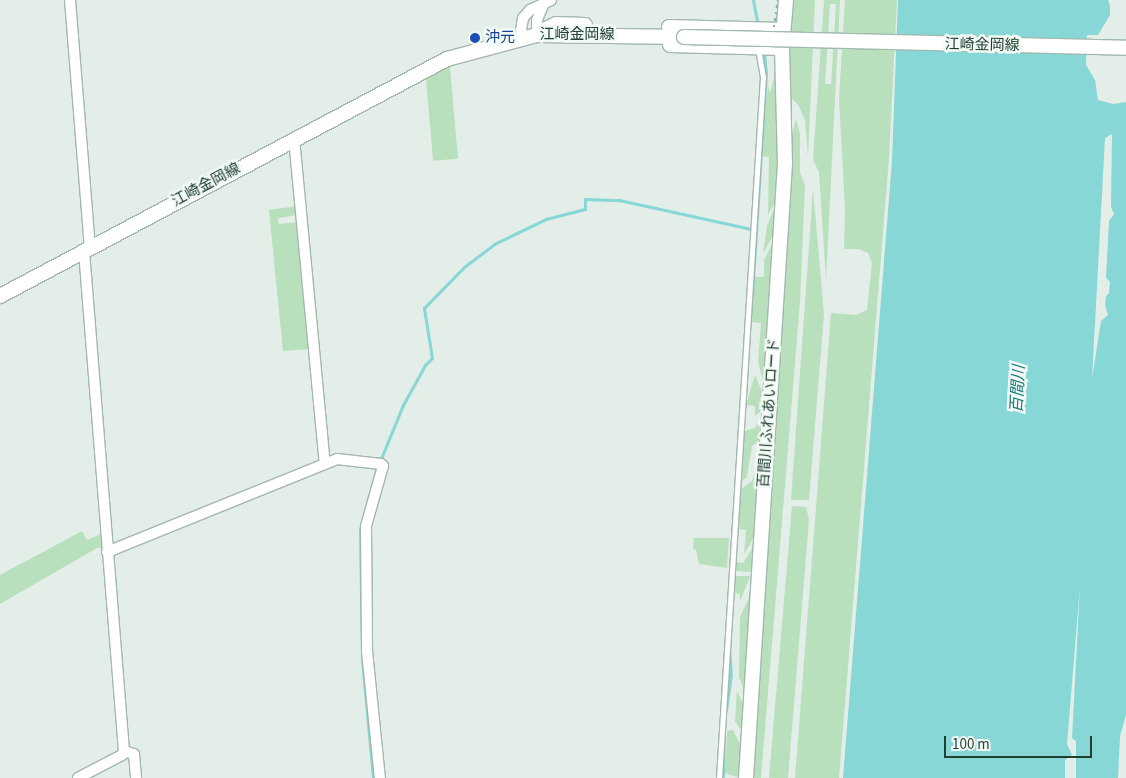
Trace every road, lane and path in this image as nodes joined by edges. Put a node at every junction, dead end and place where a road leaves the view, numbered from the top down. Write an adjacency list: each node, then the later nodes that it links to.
1 (70, 0): 12 (street)
2 (778, 0): 5 (path, bridge)
3 (786, 0): 5 (main road, 百間川ふれあいロード)
4 (547, 2): 6 (street); 7 (street)
5 (778, 32): 6 (main road); 9 (main road, 百間川ふれあいロード)
6 (537, 35): 7 (main road, 江崎金岡線); 10 (main road, 江崎金岡線, bridge)
7 (520, 37): 8 (main road); 11 (main road, 江崎金岡線)
8 (758, 47): 9 (main road); 20 (lane)
9 (782, 48): 21 (main road, 百間川ふれあいロード)
10 (1126, 48)
11 (294, 138): 12 (main road, 江崎金岡線); 14 (street)
12 (87, 249): 13 (main road, 江崎金岡線); 15 (street)
13 (0, 296)
14 (325, 464): 15 (street); 19 (street)
15 (111, 551): 16 (street)
16 (124, 751): 17 (street); 18 (street)
17 (78, 778)
18 (136, 778)
19 (380, 778)
20 (719, 778)
21 (746, 778)

